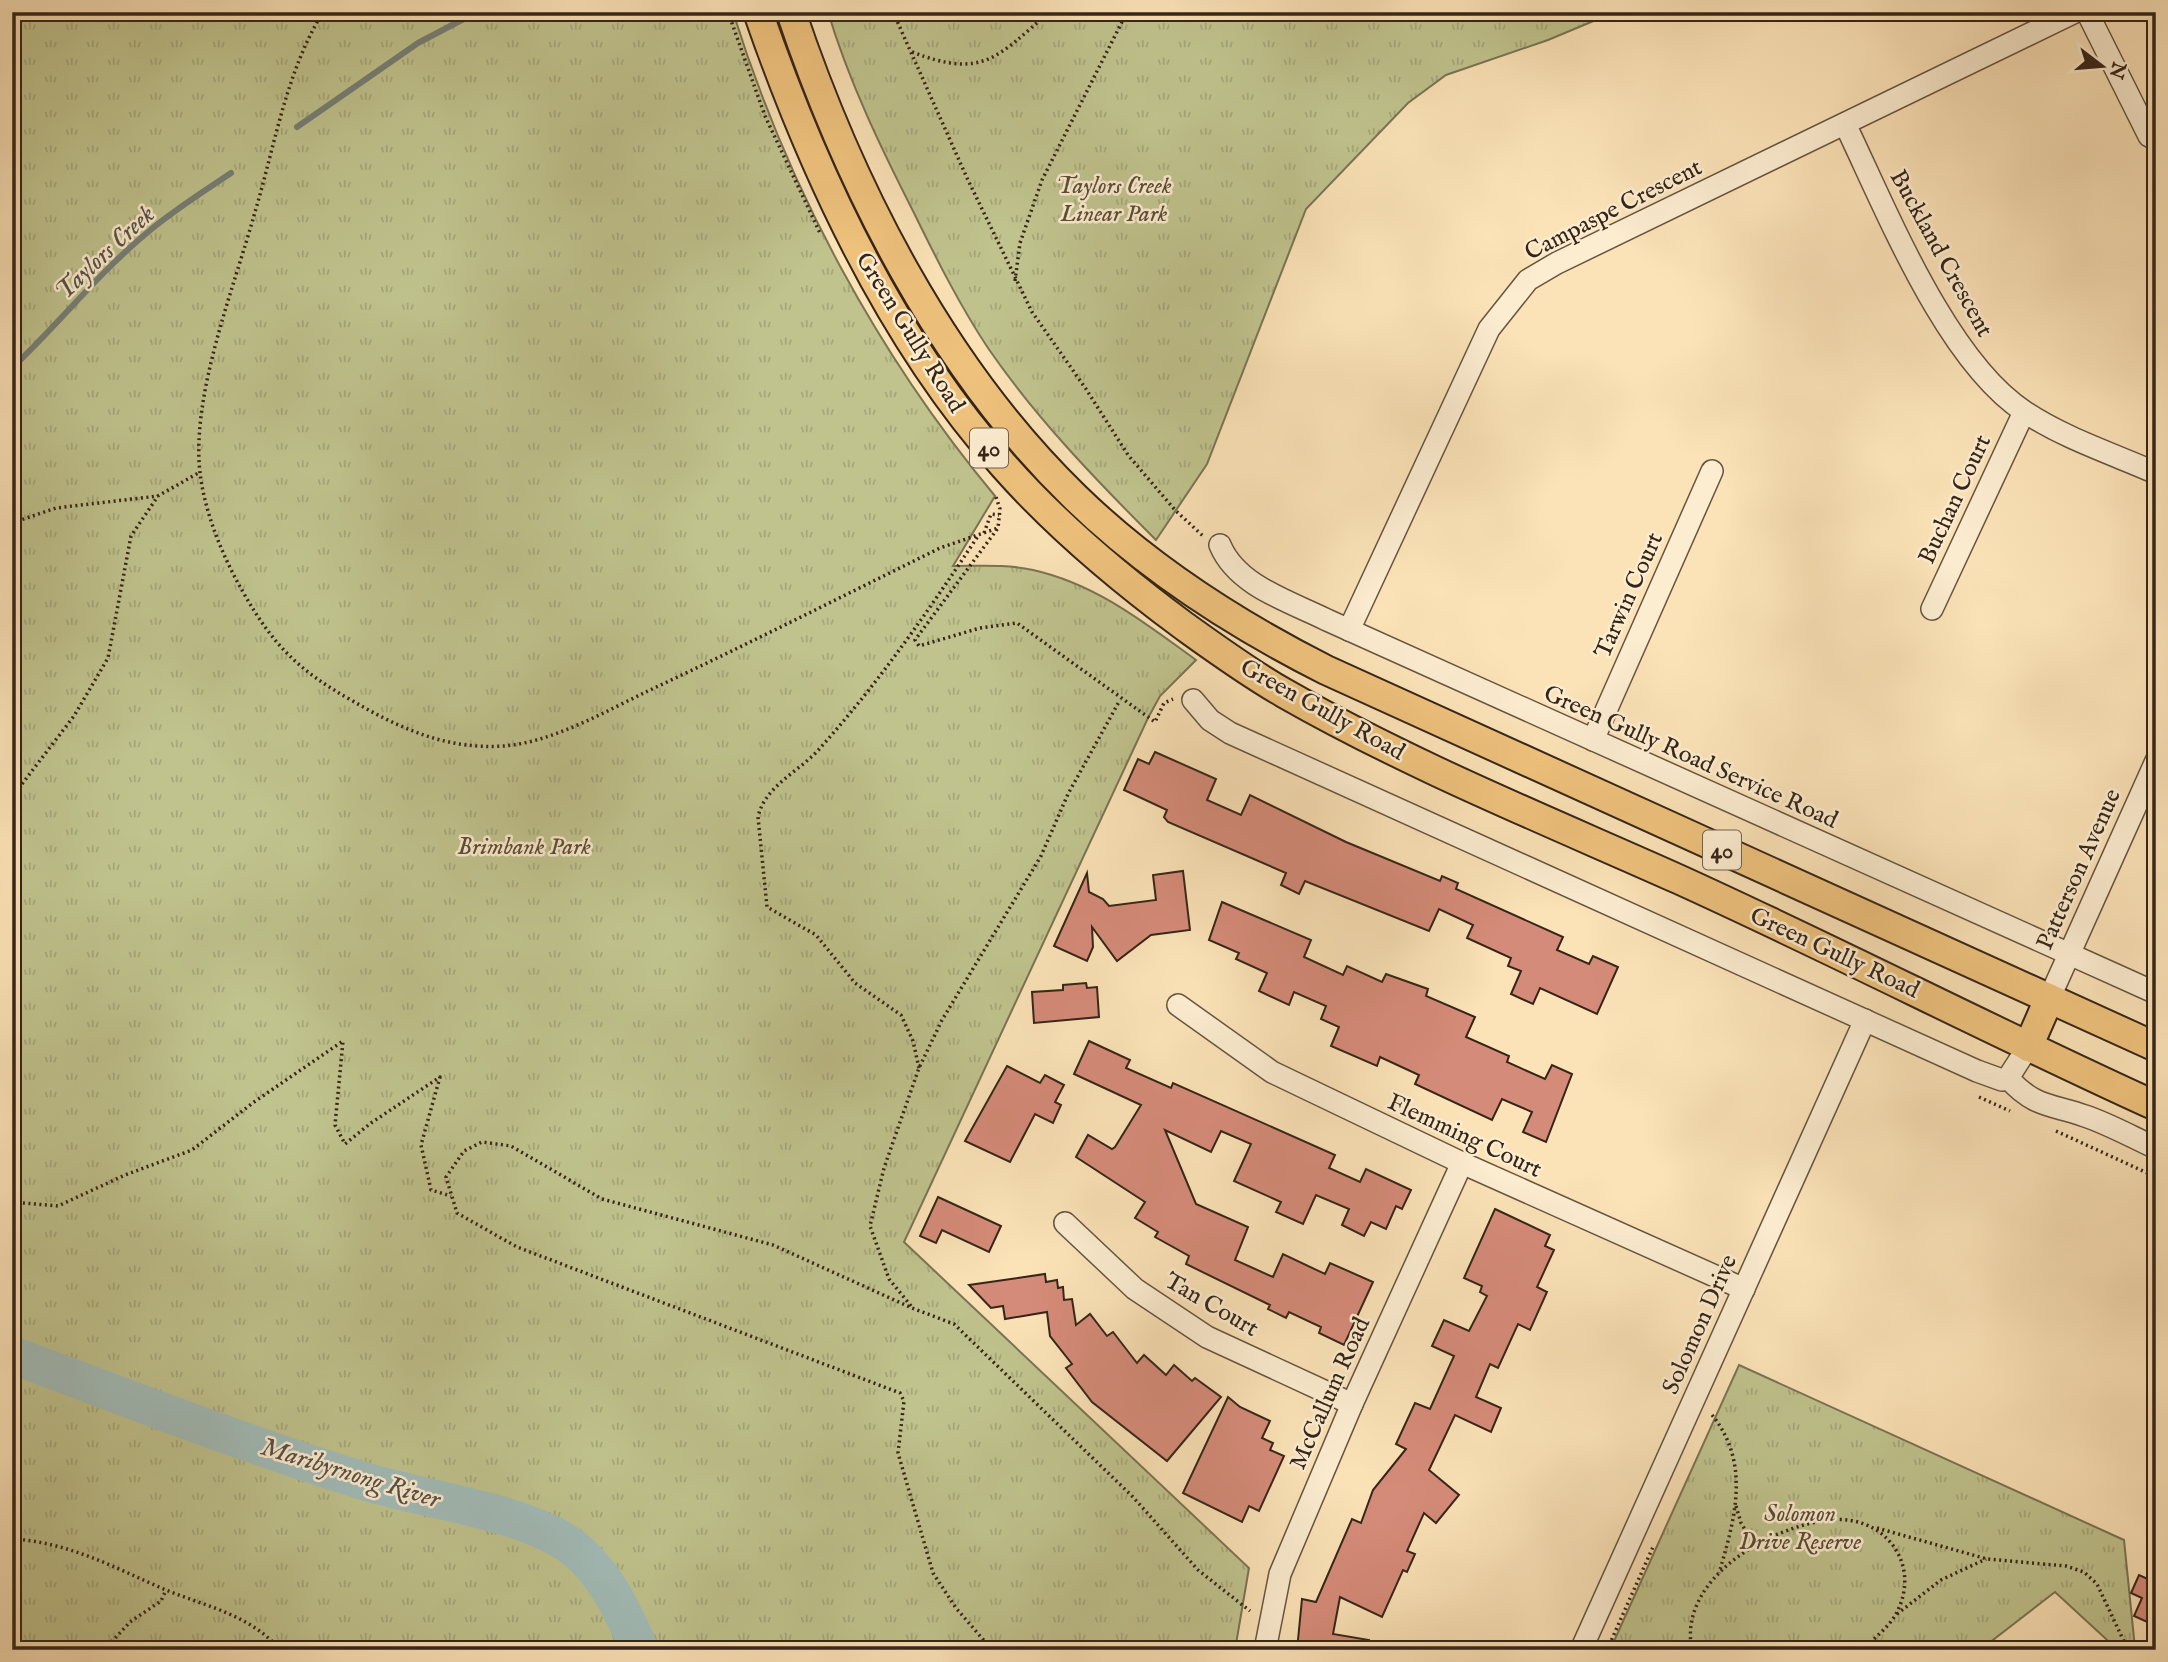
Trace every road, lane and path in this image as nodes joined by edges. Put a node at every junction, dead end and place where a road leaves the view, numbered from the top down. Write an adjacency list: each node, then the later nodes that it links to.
1 (323, 12): 15 (path)
2 (758, 12): 36 (main road, Green Gully Road / 40)
3 (791, 12): 33 (main road, Green Gully Road / 40)
4 (894, 12): 9 (path)
5 (1049, 12): 9 (path)
6 (1127, 12): 12 (path)
7 (2075, 12): 10 (street, Campaspe Crescent)
8 (2087, 12): 11 (street)
9 (912, 52): 12 (path)
10 (1845, 124): 13 (street, Buckland Crescent); 25 (street, Campaspe Crescent)
11 (2148, 136)
12 (1015, 283): 23 (path)
13 (2024, 412): 16 (street, Buckland Crescent); 24 (street, Buchan Court)
14 (1712, 471): 28 (street, Tarwin Court)
15 (200, 472): 17 (path); 21 (path)
16 (2156, 473)
17 (158, 496): 19 (path); 30 (path)
18 (999, 514): 21 (path)
19 (12, 523)
20 (998, 528): 21 (path)
21 (981, 533): 38 (path)
22 (987, 545): 26 (path)
23 (1220, 545): 25 (street, Green Gully Road Service Road)
24 (1933, 609)
25 (1349, 630): 28 (street, Green Gully Road Service Road)
26 (1120, 700): 27 (path); 38 (path)
27 (1193, 700): 35 (street)
28 (1593, 740): 31 (street, Green Gully Road Service Road)
29 (2156, 761): 31 (street, Patterson Avenue)
30 (12, 797)
31 (2068, 956): 32 (street, Green Gully Road Service Road); 33 (street, Patterson Avenue)
32 (2156, 993)
33 (2049, 999): 36 (main road); 37 (main road, Green Gully Road / 40)
34 (1178, 1005): 42 (street, Flemming Court)
35 (1864, 1020): 39 (street); 46 (street, Solomon Drive)
36 (2028, 1047): 39 (street); 40 (main road, Green Gully Road / 40)
37 (2156, 1047)
38 (919, 1068): 47 (path)
39 (2008, 1078): 41 (street)
40 (2156, 1105)
41 (2156, 1148)
42 (1462, 1163): 46 (street, Flemming Court); 48 (street, McCallum Road)
43 (452, 1196): 44 (path); 47 (path); 61 (path)
44 (12, 1202)
45 (1065, 1223): 48 (street, Tan Court)
46 (1744, 1289): 63 (street, Solomon Drive)
47 (912, 1308): 58 (path)
48 (1352, 1404): 58 (street, McCallum Road)
49 (1713, 1415): 50 (path)
50 (1736, 1504): 53 (path); 55 (path)
51 (1875, 1527): 53 (path); 54 (path); 57 (path)
52 (12, 1539): 56 (path)
53 (1755, 1546): 55 (path)
54 (1987, 1559): 57 (path); 66 (path)
55 (1719, 1575): 64 (path)
56 (166, 1590): 59 (path); 60 (path)
57 (1896, 1615): 65 (path)
58 (1270, 1625): 62 (street, McCallum Road)
59 (104, 1650)
60 (280, 1650)
61 (987, 1650)
62 (1265, 1650)
63 (1581, 1650)
64 (1692, 1650)
65 (1863, 1650)
66 (2128, 1650)

